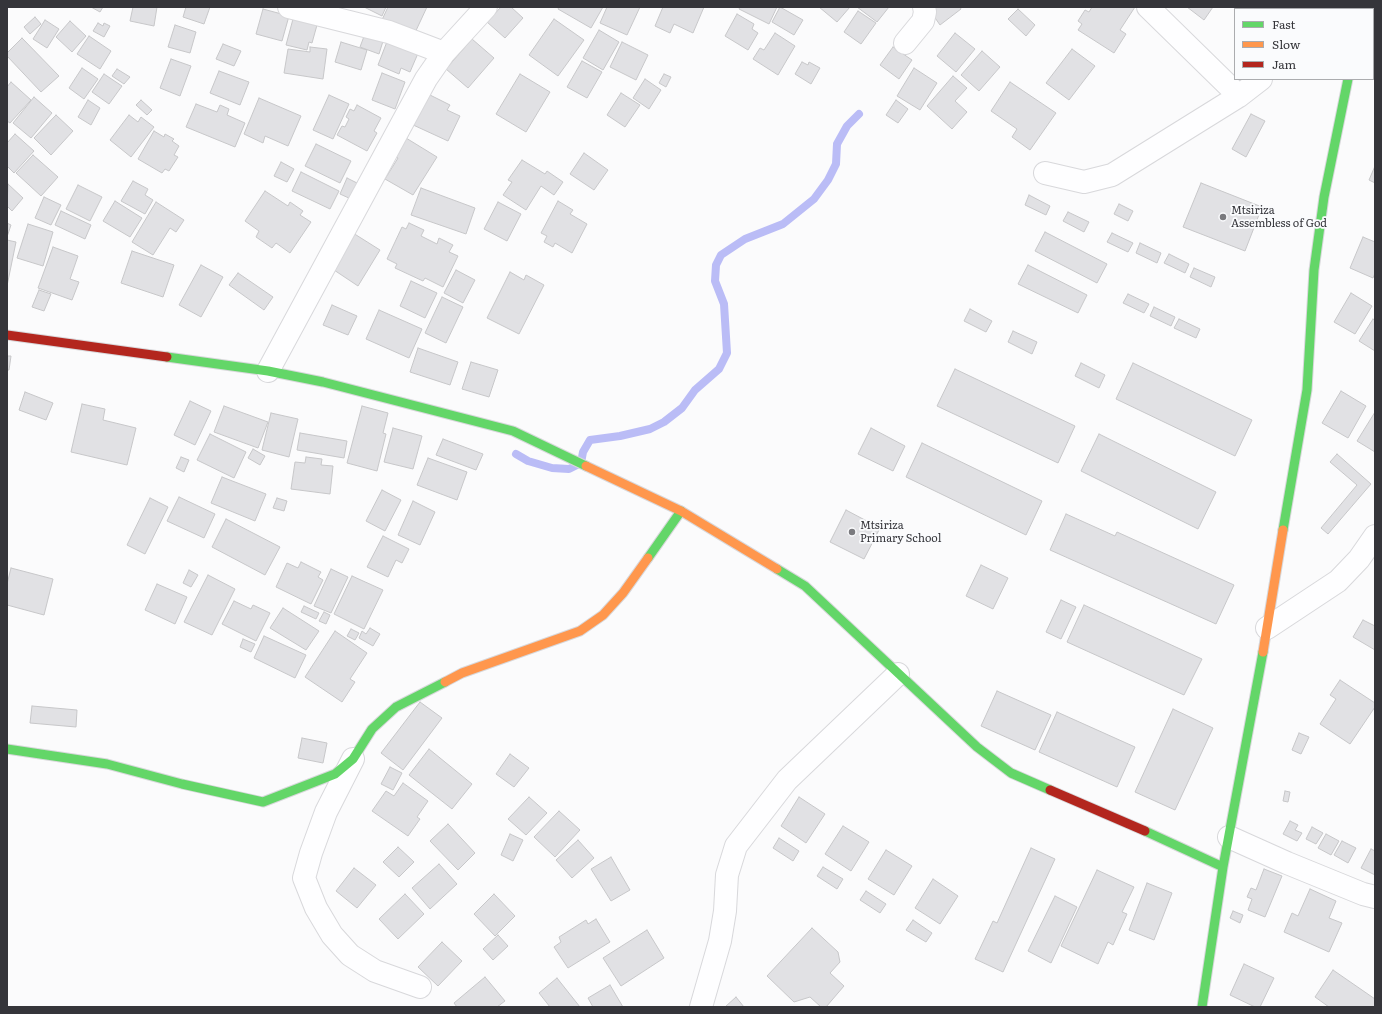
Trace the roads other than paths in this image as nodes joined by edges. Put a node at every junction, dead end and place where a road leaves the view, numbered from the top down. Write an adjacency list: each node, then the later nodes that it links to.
1 (289, 7): 6 (street)
2 (486, 7): 6 (street)
3 (924, 7): 5 (street)
4 (1148, 7): 9 (street)
5 (905, 43)
6 (444, 53): 12 (street)
7 (1260, 80): 9 (street)
8 (1348, 80): 15 (street)
9 (1239, 96): 10 (street)
10 (1045, 173)
11 (7, 335): 12 (street)
12 (268, 371): 13 (street)
13 (681, 511): 16 (street); 18 (street)
14 (1375, 536): 15 (street)
15 (1267, 628): 19 (street)
16 (898, 674): 20 (street); 23 (street)
17 (7, 749): 18 (street)
18 (353, 759): 22 (street)
19 (1229, 837): 20 (street); 21 (street)
20 (1223, 867): 24 (street)
21 (1375, 897)
22 (420, 987)
23 (701, 1007)
24 (1202, 1007)

